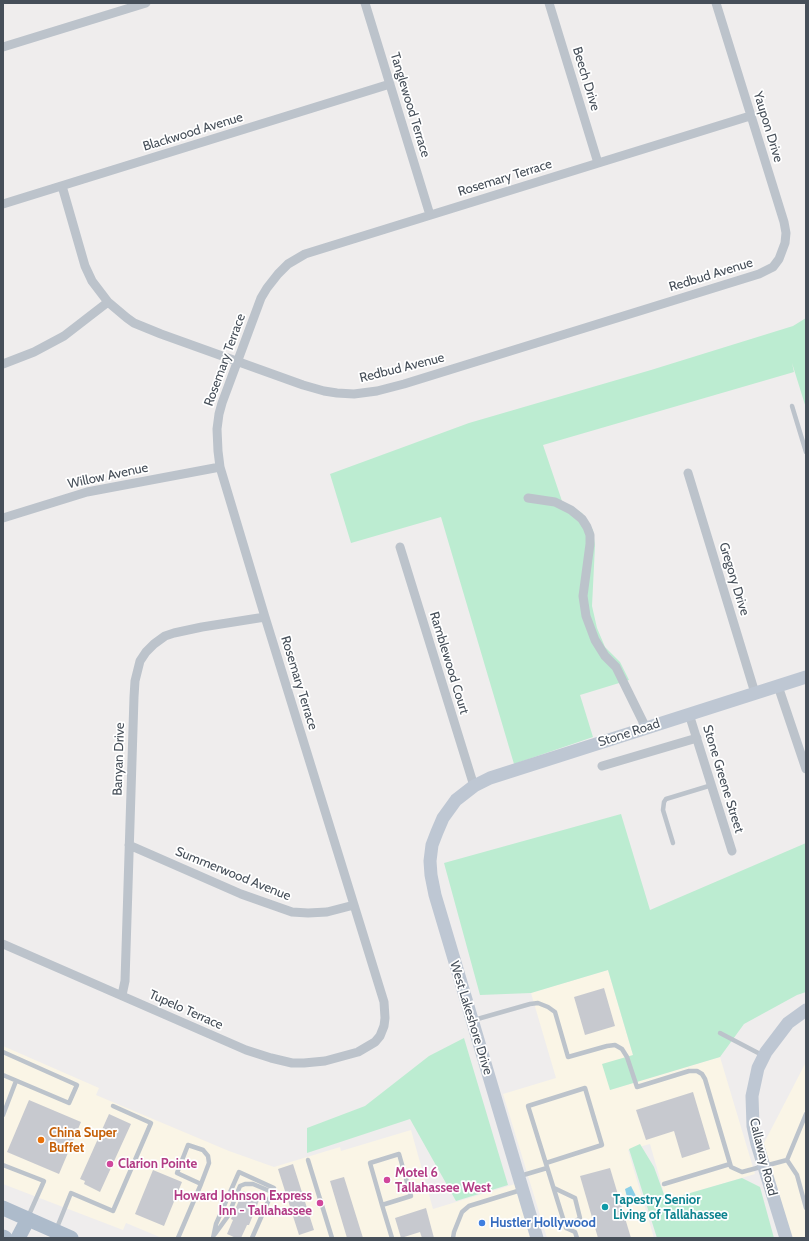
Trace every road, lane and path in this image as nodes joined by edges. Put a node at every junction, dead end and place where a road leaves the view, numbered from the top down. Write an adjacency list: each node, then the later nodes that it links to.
1 (146, 3): 5 (street)
2 (365, 3): 6 (street, Tanglewood Terrace)
3 (549, 3): 8 (street, Beech Drive)
4 (716, 3): 7 (street, Yaupon Drive)
5 (3, 47)
6 (390, 84): 9 (street, Blackwood Avenue); 11 (street, Tanglewood Terrace)
7 (750, 116): 8 (street, Rosemary Terrace); 12 (street, Yaupon Drive)
8 (598, 163): 11 (street, Rosemary Terrace)
9 (62, 186): 10 (street, Blackwood Avenue); 13 (street, Redbud Avenue)
10 (3, 204)
11 (430, 214): 14 (street, Rosemary Terrace)
12 (779, 259): 14 (street, Redbud Avenue)
13 (108, 302): 14 (street, Redbud Avenue); 15 (street)
14 (237, 361): 18 (street, Rosemary Terrace)
15 (3, 364)
16 (792, 406): 17 (lane)
17 (806, 452)
18 (220, 467): 21 (street, Willow Avenue); 23 (street, Rosemary Terrace)
19 (688, 472): 26 (street, Gregory Drive)
20 (528, 498): 28 (street)
21 (3, 518)
22 (400, 547): 33 (street, Ramblewood Court)
23 (265, 617): 36 (street, Banyan Drive); 38 (street, Rosemary Terrace)
24 (806, 677): 25 (street, Stone Road)
25 (778, 686): 26 (street, Stone Road); 31 (street)
26 (755, 693): 27 (street, Stone Road)
27 (690, 714): 28 (street, Stone Road); 29 (street, Stone Greene Street)
28 (646, 728): 33 (street, Stone Road)
29 (697, 738): 30 (street); 32 (street, Stone Greene Street)
30 (602, 766)
31 (806, 769)
32 (712, 785): 35 (lane); 37 (street, Stone Greene Street)
33 (474, 786): 34 (street, Stone Road)
34 (456, 800): 42 (street, West Lakeshore Drive)
35 (673, 843)
36 (129, 845): 38 (street, Summerwood Avenue); 40 (street, Banyan Drive)
37 (732, 851)
38 (354, 905): 44 (street, Rosemary Terrace)
39 (3, 944): 40 (street, Tupelo Terrace)
40 (122, 995): 44 (street, Tupelo Terrace)
41 (806, 1010): 46 (street, Callaway Road)
42 (472, 1021): 54 (lane); 58 (street, West Lakeshore Drive)
43 (720, 1033): 46 (lane)
44 (365, 1049)
45 (3, 1052): 48 (lane)
46 (765, 1054): 57 (street, Callaway Road)
47 (3, 1075): 48 (lane)
48 (16, 1081): 51 (lane)
49 (113, 1106): 69 (lane)
50 (806, 1114): 53 (lane)
51 (3, 1115)
52 (308, 1160): 75 (lane)
53 (787, 1160): 57 (lane); 66 (lane)
54 (730, 1164): 57 (lane); 60 (lane)
55 (3, 1165): 67 (lane)
56 (547, 1165): 56 (lane); 58 (lane); 61 (lane)
57 (764, 1166): 80 (street, Callaway Road)
58 (519, 1177): 62 (street, West Lakeshore Drive)
59 (201, 1184): 59 (lane); 73 (lane)
60 (664, 1184)
61 (554, 1188): 68 (lane); 68 (lane)
62 (523, 1190): 77 (lane); 78 (street, West Lakeshore Drive)
63 (272, 1192): 70 (lane); 70 (lane); 74 (lane)
64 (382, 1205): 64 (lane); 76 (lane)
65 (3, 1208): 67 (main road)
66 (806, 1208)
67 (28, 1219): 69 (main road); 71 (main road)
68 (566, 1228): 79 (lane)
69 (53, 1235): 72 (main road)
70 (214, 1237)
71 (18, 1238)
72 (71, 1238)
73 (178, 1238)
74 (252, 1238)
75 (332, 1238)
76 (392, 1238)
77 (454, 1238)
78 (537, 1238)
79 (577, 1238)
80 (786, 1238)

